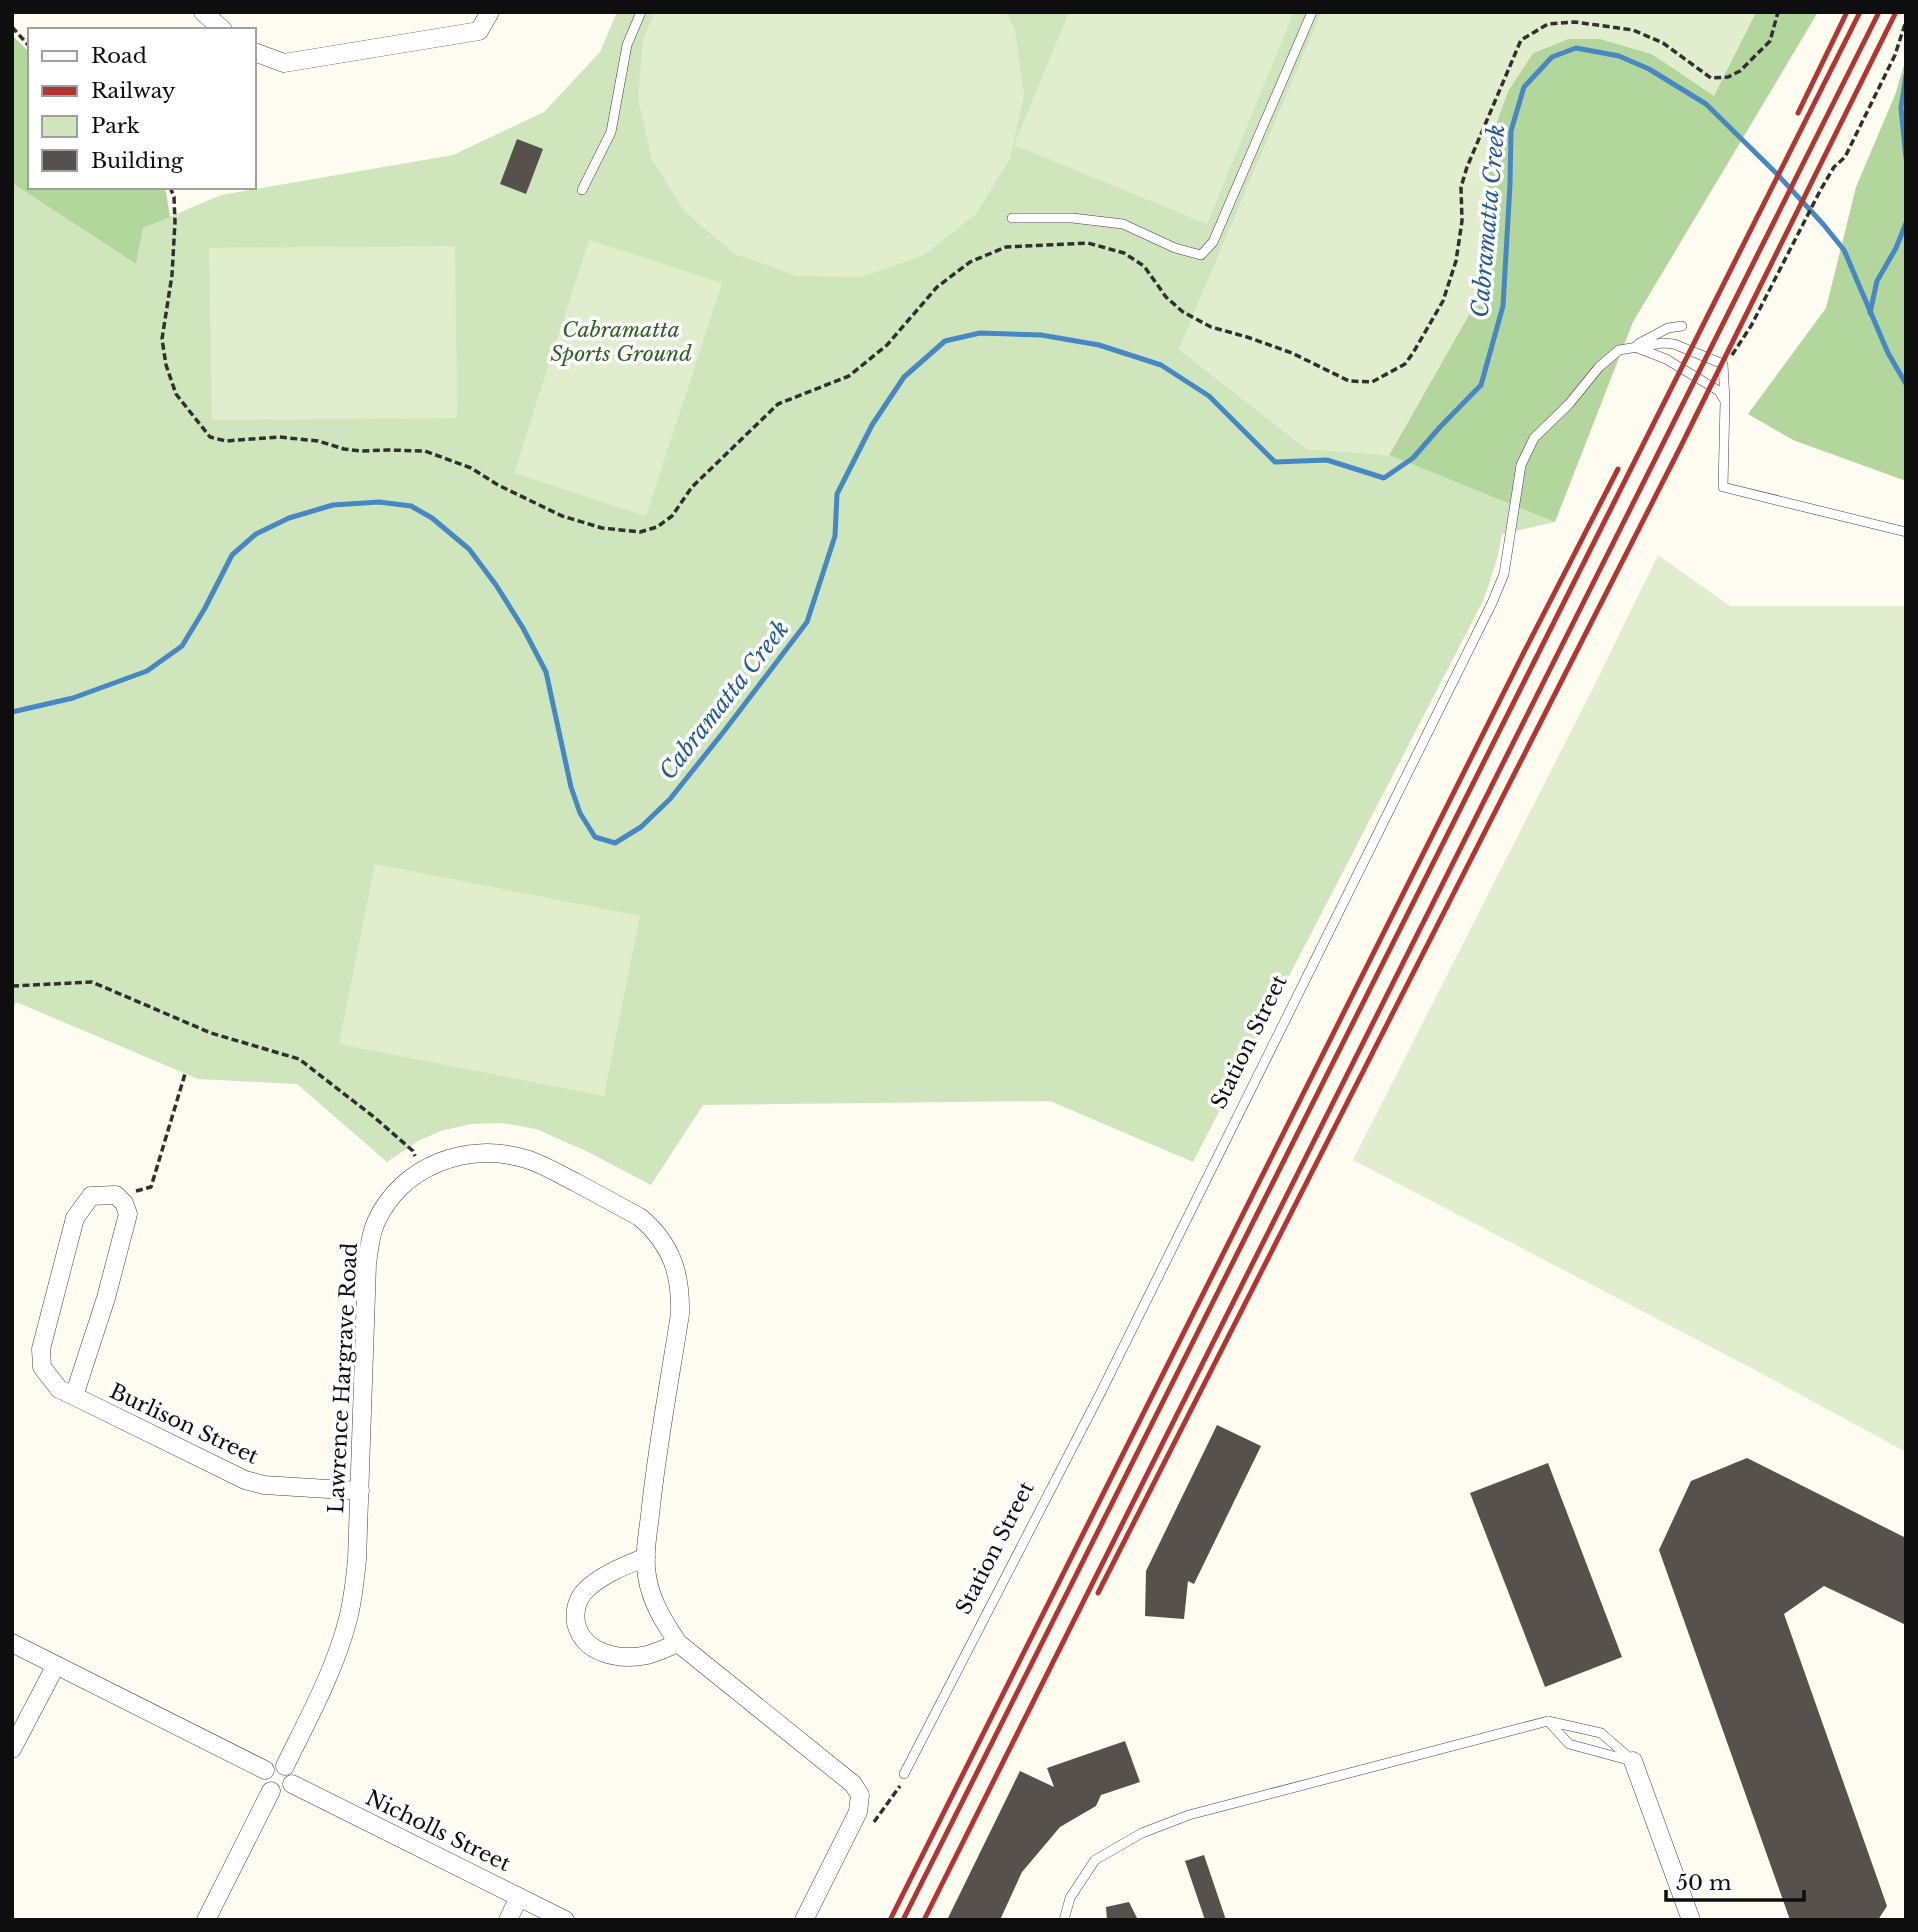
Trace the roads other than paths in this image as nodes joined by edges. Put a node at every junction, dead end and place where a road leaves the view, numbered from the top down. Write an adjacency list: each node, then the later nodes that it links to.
1 (203, 12): 5 (street)
2 (490, 12): 6 (street)
3 (641, 12): 7 (lane)
4 (1312, 12): 8 (lane)
5 (221, 28)
6 (256, 53)
7 (582, 190)
8 (1012, 218)
9 (1682, 326): 10 (lane, Station Street)
10 (1633, 346): 11 (lane); 11 (lane); 24 (lane, Station Street)
11 (1725, 401): 12 (lane)
12 (1906, 532)
13 (74, 1396): 13 (street, Burlison Street); 14 (street, Burlison Street)
14 (360, 1491): 15 (street, Lawrence Hargrave Road); 22 (street, Lawrence Hargrave Road)
15 (646, 1557): 17 (street, Lawrence Hargrave Road); 17 (street)
16 (12, 1643): 18 (street)
17 (678, 1643): 31 (street, Lawrence Hargrave Road)
18 (56, 1665): 20 (street); 23 (street)
19 (1548, 1721): 21 (lane); 21 (lane); 32 (lane)
20 (12, 1749)
21 (1633, 1761): 33 (street)
22 (285, 1766): 23 (street); 25 (street)
23 (265, 1770): 26 (street)
24 (904, 1774)
25 (292, 1784): 26 (street); 27 (street, Nicholls Street)
26 (271, 1791): 28 (street)
27 (519, 1897): 29 (street); 30 (street, Nicholls Street)
28 (206, 1920)
29 (508, 1920)
30 (565, 1920)
31 (804, 1920)
32 (1064, 1920)
33 (1691, 1920)

